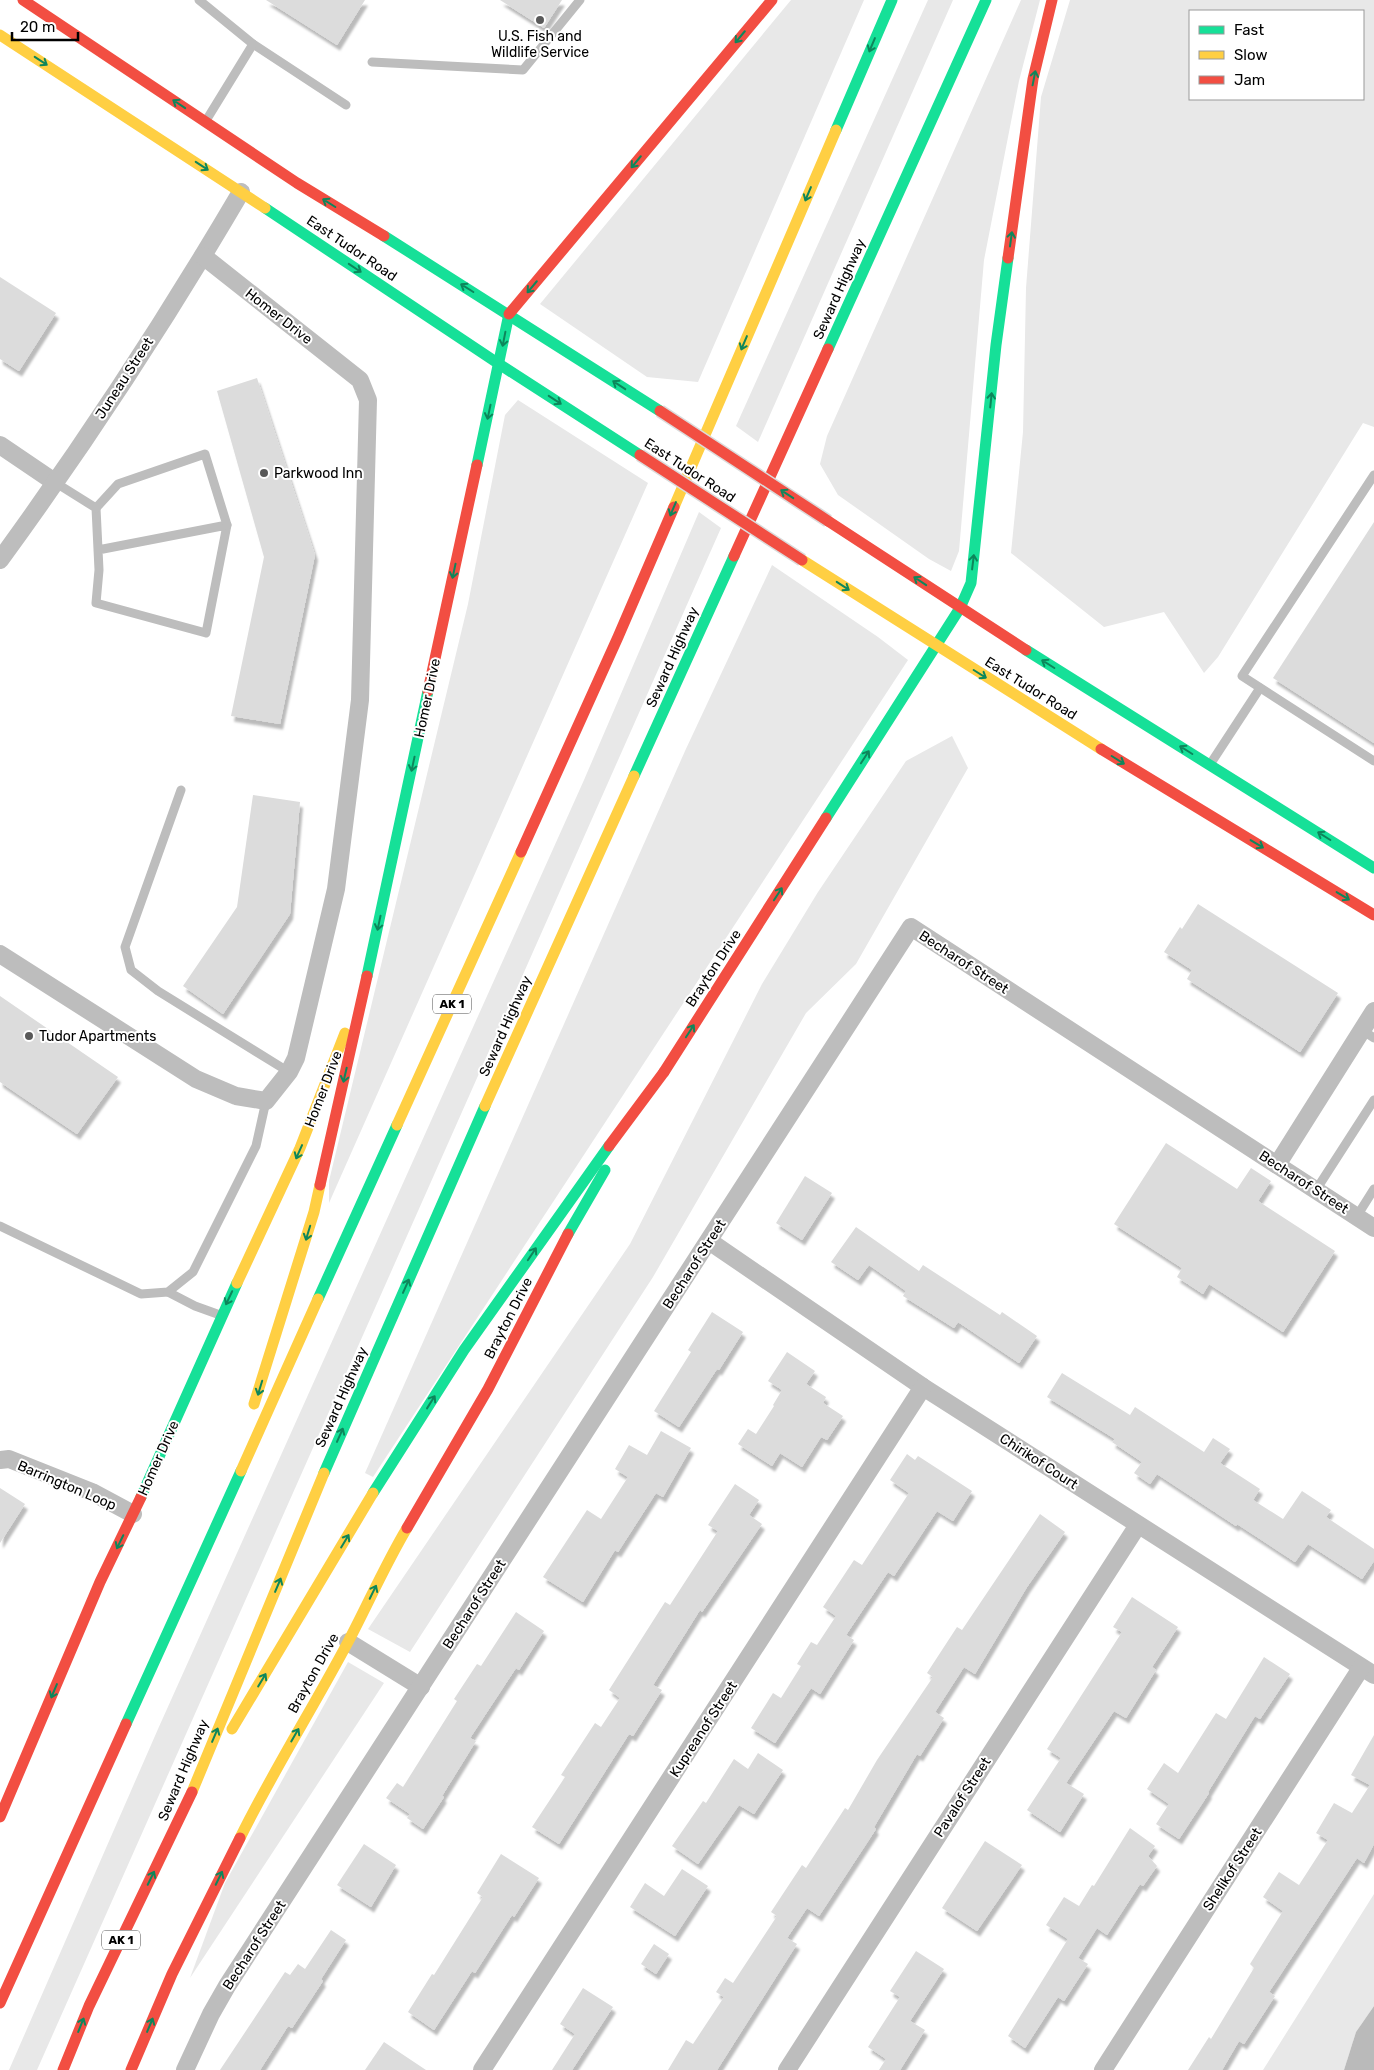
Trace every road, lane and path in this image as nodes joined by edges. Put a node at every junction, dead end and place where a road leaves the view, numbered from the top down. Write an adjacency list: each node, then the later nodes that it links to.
1 (24, 0): 12 (main road, East Tudor Road, one-way to 1)
2 (199, 0): 9 (lane)
3 (580, 0): 10 (lane)
4 (772, 0): 15 (main road, one-way to 15)
5 (892, 0): 54 (main road, AK 1, one-way to 54)
6 (986, 0): 59 (main road, Seward Highway / AK 1, one-way to 6)
7 (1052, 0): 24 (main road, Brayton Drive, one-way to 7)
8 (0, 35): 13 (main road, East Tudor Road, one-way to 13)
9 (252, 44): 11 (lane); 12 (lane)
10 (372, 62)
11 (346, 105)
12 (205, 121): 15 (main road, East Tudor Road, one-way to 12)
13 (241, 192): 14 (street, Juneau Street); 16 (main road, East Tudor Road, one-way to 16)
14 (203, 256): 19 (street, Juneau Street); 36 (street, Homer Drive)
15 (509, 314): 16 (main road, Homer Drive, one-way to 16); 24 (main road, East Tudor Road, one-way to 15, bridge)
16 (499, 364): 25 (main road, East Tudor Road, one-way to 25, bridge); 33 (main road, Homer Drive, one-way to 33)
17 (0, 445): 19 (street)
18 (1374, 475): 26 (lane)
19 (56, 483): 20 (lane); 23 (street, Juneau Street)
20 (96, 508): 21 (lane); 22 (lane)
21 (226, 525): 22 (lane); 22 (lane)
22 (98, 550)
23 (0, 560)
24 (960, 608): 25 (main road, Brayton Drive); 28 (main road, East Tudor Road, one-way to 24)
25 (937, 646): 31 (main road, East Tudor Road, one-way to 31); 37 (main road, Brayton Drive, one-way to 25)
26 (1260, 688): 27 (lane); 28 (lane)
27 (1374, 761)
28 (1209, 765): 30 (main road, East Tudor Road, one-way to 28)
29 (180, 790): 36 (lane)
30 (1374, 868)
31 (1374, 915)
32 (0, 954): 38 (street)
33 (367, 976): 48 (main road, Homer Drive, one-way to 48); 50 (main road, one-way to 50)
34 (1374, 1012): 35 (street)
35 (1368, 1034): 40 (street)
36 (289, 1072): 38 (street, Homer Drive)
37 (664, 1072): 56 (main road, Brayton Drive, one-way to 37); 59 (main road, one-way to 37)
38 (266, 1100): 47 (lane)
39 (1374, 1100): 42 (lane)
40 (1277, 1165): 42 (street, Becharof Street); 46 (street, Becharof Street)
41 (1374, 1189): 43 (lane)
42 (1316, 1190): 43 (street, Becharof Street)
43 (1357, 1216): 45 (street, Becharof Street)
44 (0, 1226): 47 (lane)
45 (1374, 1228)
46 (709, 1241): 49 (street, Chirikof Court); 58 (street, Becharof Street)
47 (168, 1292): 48 (lane)
48 (221, 1316): 53 (main road, Homer Drive)
49 (923, 1387): 55 (street, Chirikof Court); 65 (street, Kupreanof Street)
50 (251, 1416)
51 (245, 1435): 54 (main road)
52 (0, 1460): 53 (street, Barrington Loop)
53 (133, 1514): 60 (main road, Homer Drive, one-way to 60)
54 (219, 1518): 61 (main road, AK 1)
55 (1138, 1525): 57 (street, Chirikof Court); 66 (street, Pavalof Street)
56 (348, 1642): 58 (street); 63 (main road, Brayton Drive, one-way to 56)
57 (1368, 1672): 67 (street, Shelikof Street)
58 (421, 1687): 64 (street, Becharof Street)
59 (183, 1812): 62 (main road, Seward Highway / AK 1, one-way to 59)
60 (0, 1818)
61 (0, 2002)
62 (62, 2070)
63 (131, 2070)
64 (185, 2070)
65 (482, 2070)
66 (787, 2070)
67 (1103, 2070)

